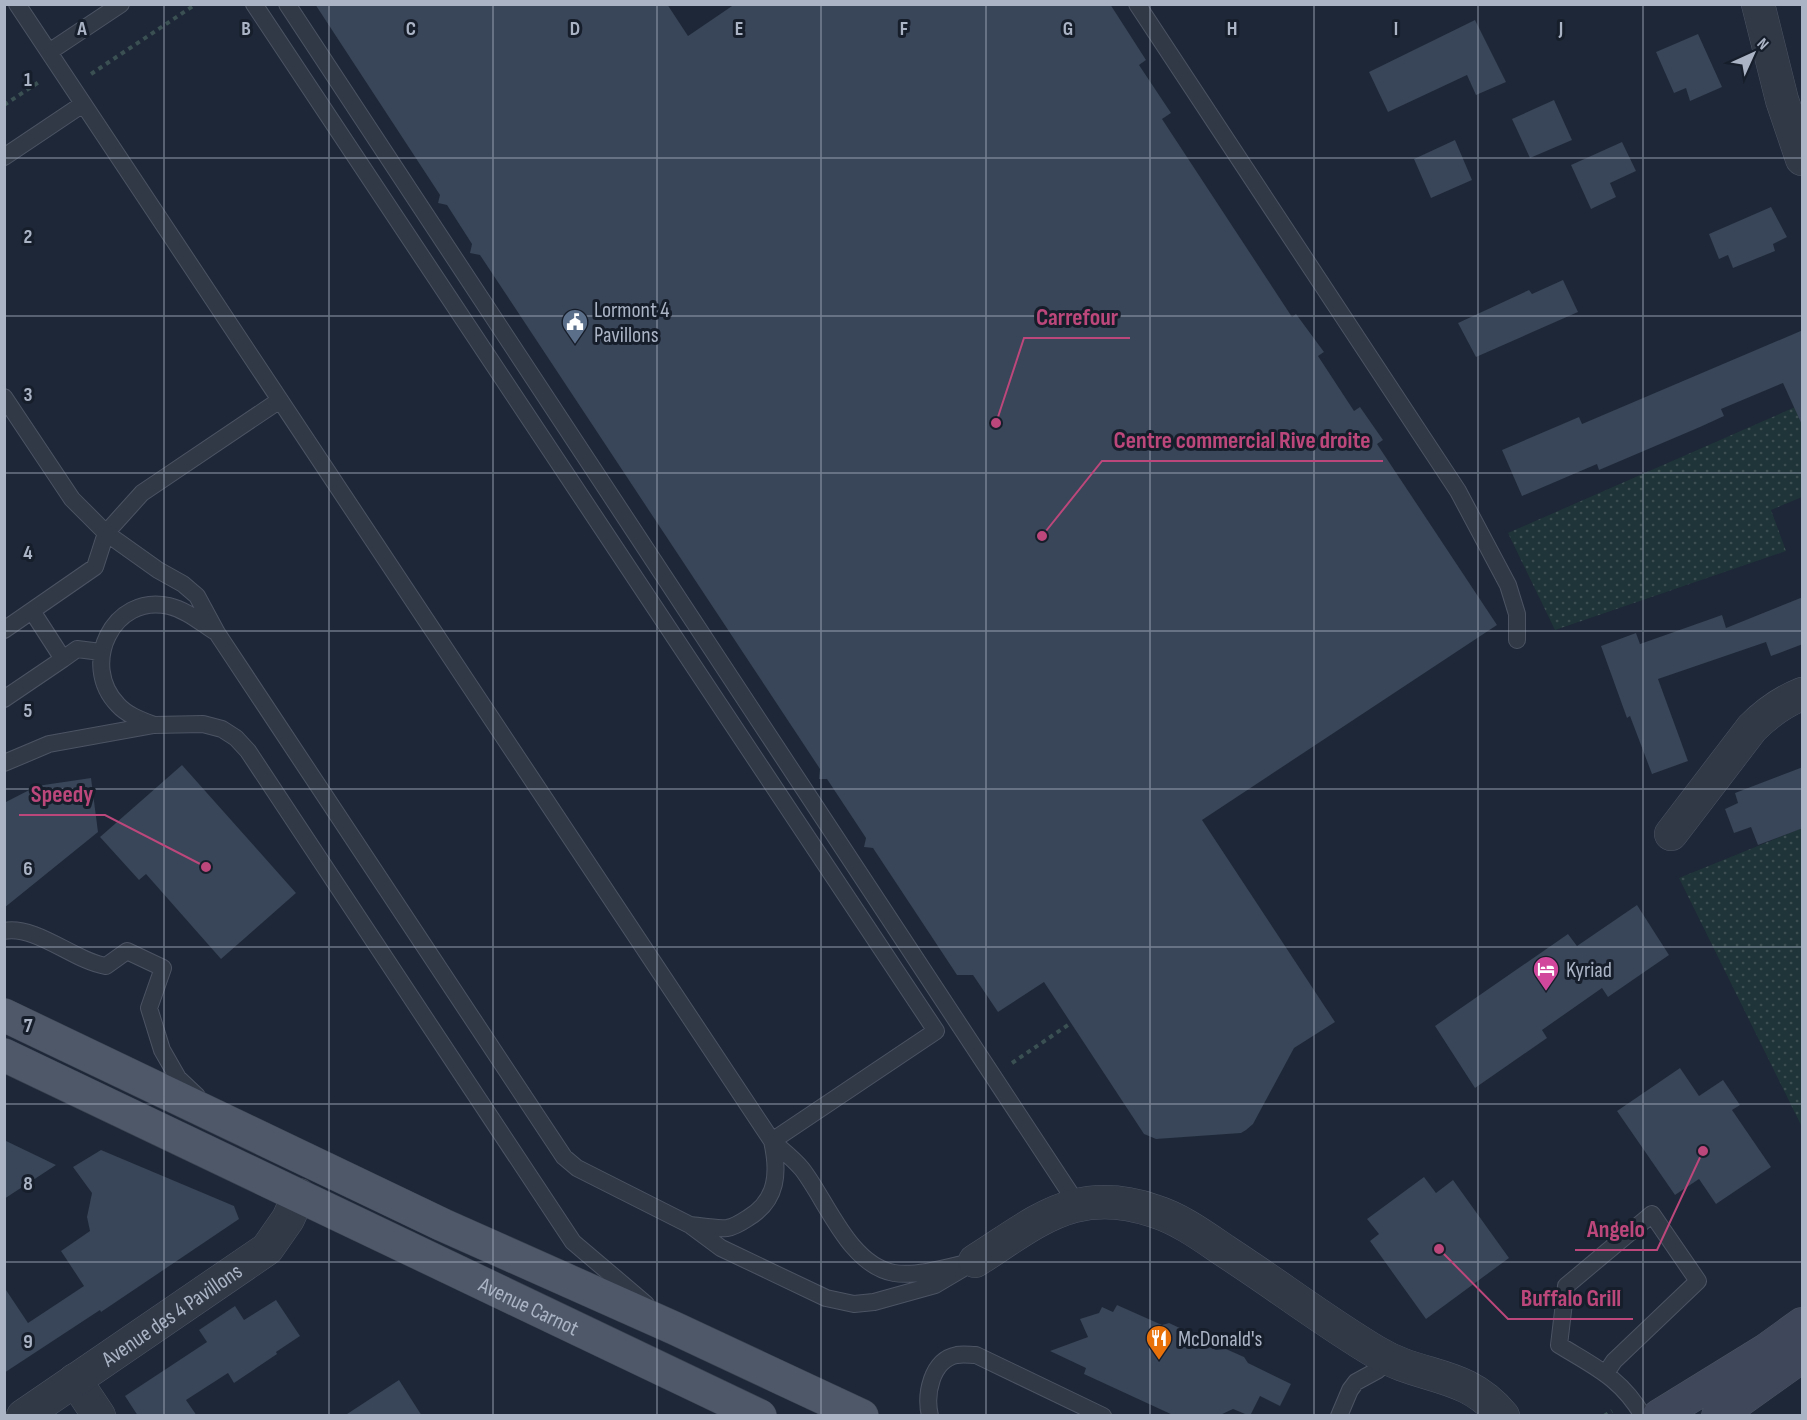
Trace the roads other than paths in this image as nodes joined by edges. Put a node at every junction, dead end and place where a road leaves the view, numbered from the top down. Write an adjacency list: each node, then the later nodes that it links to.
1 (17, 4): 7 (lane)
2 (121, 4): 7 (lane)
3 (254, 4): 29 (lane)
4 (287, 4): 31 (lane)
5 (1137, 4): 17 (lane)
6 (1758, 4): 10 (street)
7 (49, 52): 8 (lane)
8 (83, 104): 9 (lane); 12 (lane)
9 (4, 157)
10 (1803, 159)
11 (4, 397): 13 (lane)
12 (280, 400): 13 (lane); 29 (lane)
13 (106, 533): 14 (lane); 16 (lane)
14 (32, 611): 15 (lane); 19 (lane)
15 (4, 630)
16 (217, 633): 18 (lane); 32 (lane)
17 (1517, 640)
18 (101, 652): 19 (lane); 22 (lane)
19 (63, 659): 21 (lane)
20 (1803, 694): 24 (street)
21 (4, 699)
22 (154, 725): 23 (lane); 35 (lane)
23 (4, 763)
24 (1671, 834)
25 (4, 932): 28 (lane)
26 (4, 1016): 28 (main road, Avenue Carnot)
27 (4, 1055): 30 (main road, Avenue Carnot)
28 (217, 1116): 35 (main road, Avenue Carnot)
29 (772, 1141): 32 (lane); 33 (lane)
30 (299, 1195): 39 (street, Avenue des 4 Pavillons); 42 (main road, Avenue Carnot)
31 (1074, 1206): 33 (street); 37 (street)
32 (690, 1225): 33 (lane)
33 (975, 1261)
34 (1803, 1324): 49 (main road)
35 (674, 1328): 43 (main road, Avenue Carnot)
36 (1803, 1356): 50 (main road)
37 (1385, 1358): 46 (lane); 47 (street)
38 (1606, 1373): 38 (lane); 48 (lane)
39 (75, 1380): 40 (street, Avenue des 4 Pavillons); 41 (street)
40 (23, 1416)
41 (99, 1416)
42 (760, 1416)
43 (862, 1416)
44 (930, 1416): 45 (lane)
45 (1103, 1416)
46 (1339, 1416)
47 (1503, 1416)
48 (1643, 1416)
49 (1659, 1416)
50 (1718, 1416)

